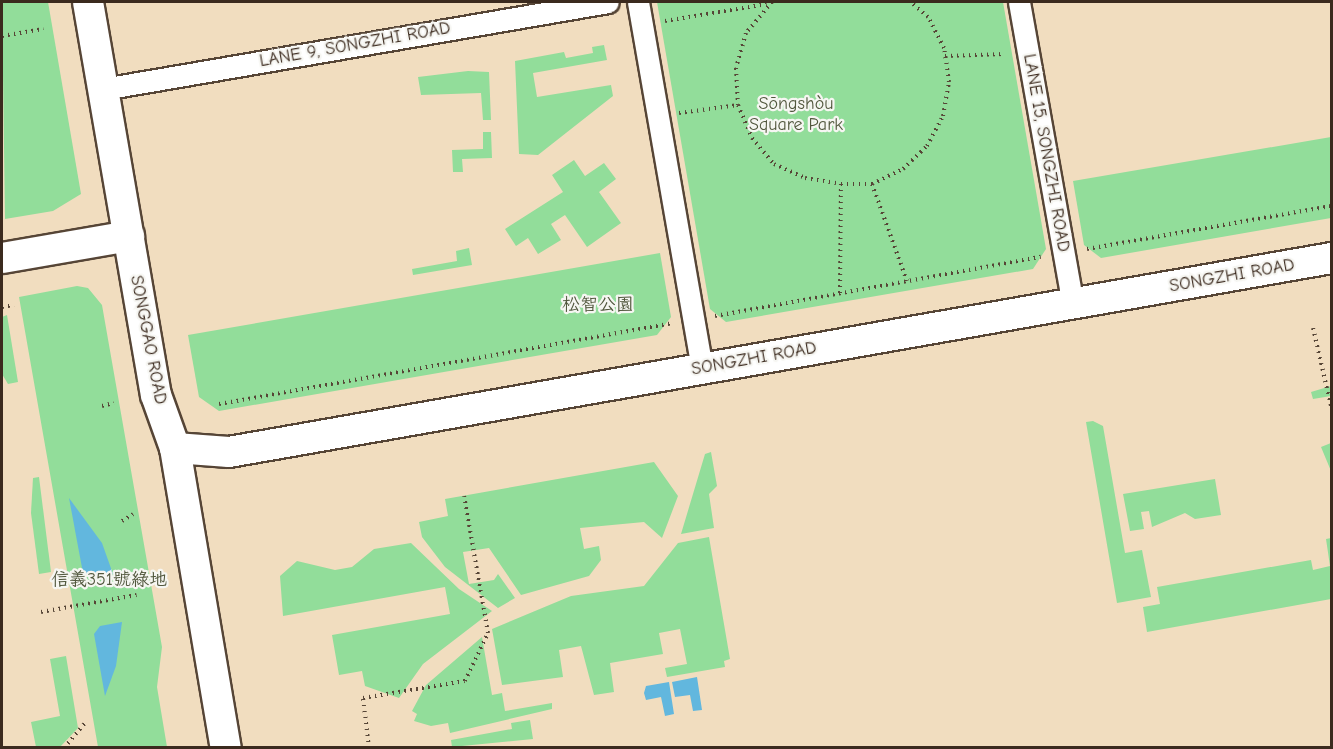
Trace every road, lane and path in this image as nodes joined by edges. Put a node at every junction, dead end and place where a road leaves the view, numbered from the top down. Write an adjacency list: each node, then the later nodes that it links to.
1 (88, 2): 12 (street, SONGGAO ROAD)
2 (608, 2): 12 (street, LANE 9, SONGZHI ROAD)
3 (638, 2): 7 (street)
4 (911, 2): 11 (path)
5 (1019, 2): 10 (street, LANE 15, SONGZHI ROAD)
6 (770, 3): 7 (path); 13 (path)
7 (642, 24): 14 (street)
8 (43, 29): 9 (path)
9 (2, 36)
10 (1029, 53): 11 (path); 19 (street, LANE 15, SONGZHI ROAD)
11 (945, 56): 16 (path)
12 (103, 89): 18 (street, SONGGAO ROAD)
13 (738, 105): 14 (path); 15 (path)
14 (658, 116): 27 (street)
15 (841, 184): 16 (path); 23 (path)
16 (872, 184): 22 (path)
17 (1332, 206): 19 (path)
18 (129, 236): 20 (street); 34 (street, SONGGAO ROAD)
19 (1064, 253): 22 (path); 24 (street, LANE 15, SONGZHI ROAD)
20 (2, 258)
21 (1332, 258): 24 (street, SONGZHI ROAD)
22 (907, 281): 23 (path)
23 (840, 293): 27 (path)
24 (1073, 304): 29 (street, SONGZHI ROAD)
25 (14, 305): 26 (path)
26 (2, 308)
27 (694, 320): 29 (street); 31 (path)
28 (1313, 328): 33 (path)
29 (702, 368): 34 (street, SONGZHI ROAD)
30 (114, 403): 32 (path)
31 (219, 404)
32 (102, 406)
33 (1332, 410)
34 (175, 448): 42 (street, SONGGAO ROAD)
35 (464, 496): 43 (path)
36 (133, 514): 37 (path)
37 (122, 520)
38 (135, 595): 39 (path)
39 (41, 612)
40 (86, 722): 41 (path)
41 (64, 747)
42 (226, 747)
43 (369, 747)

